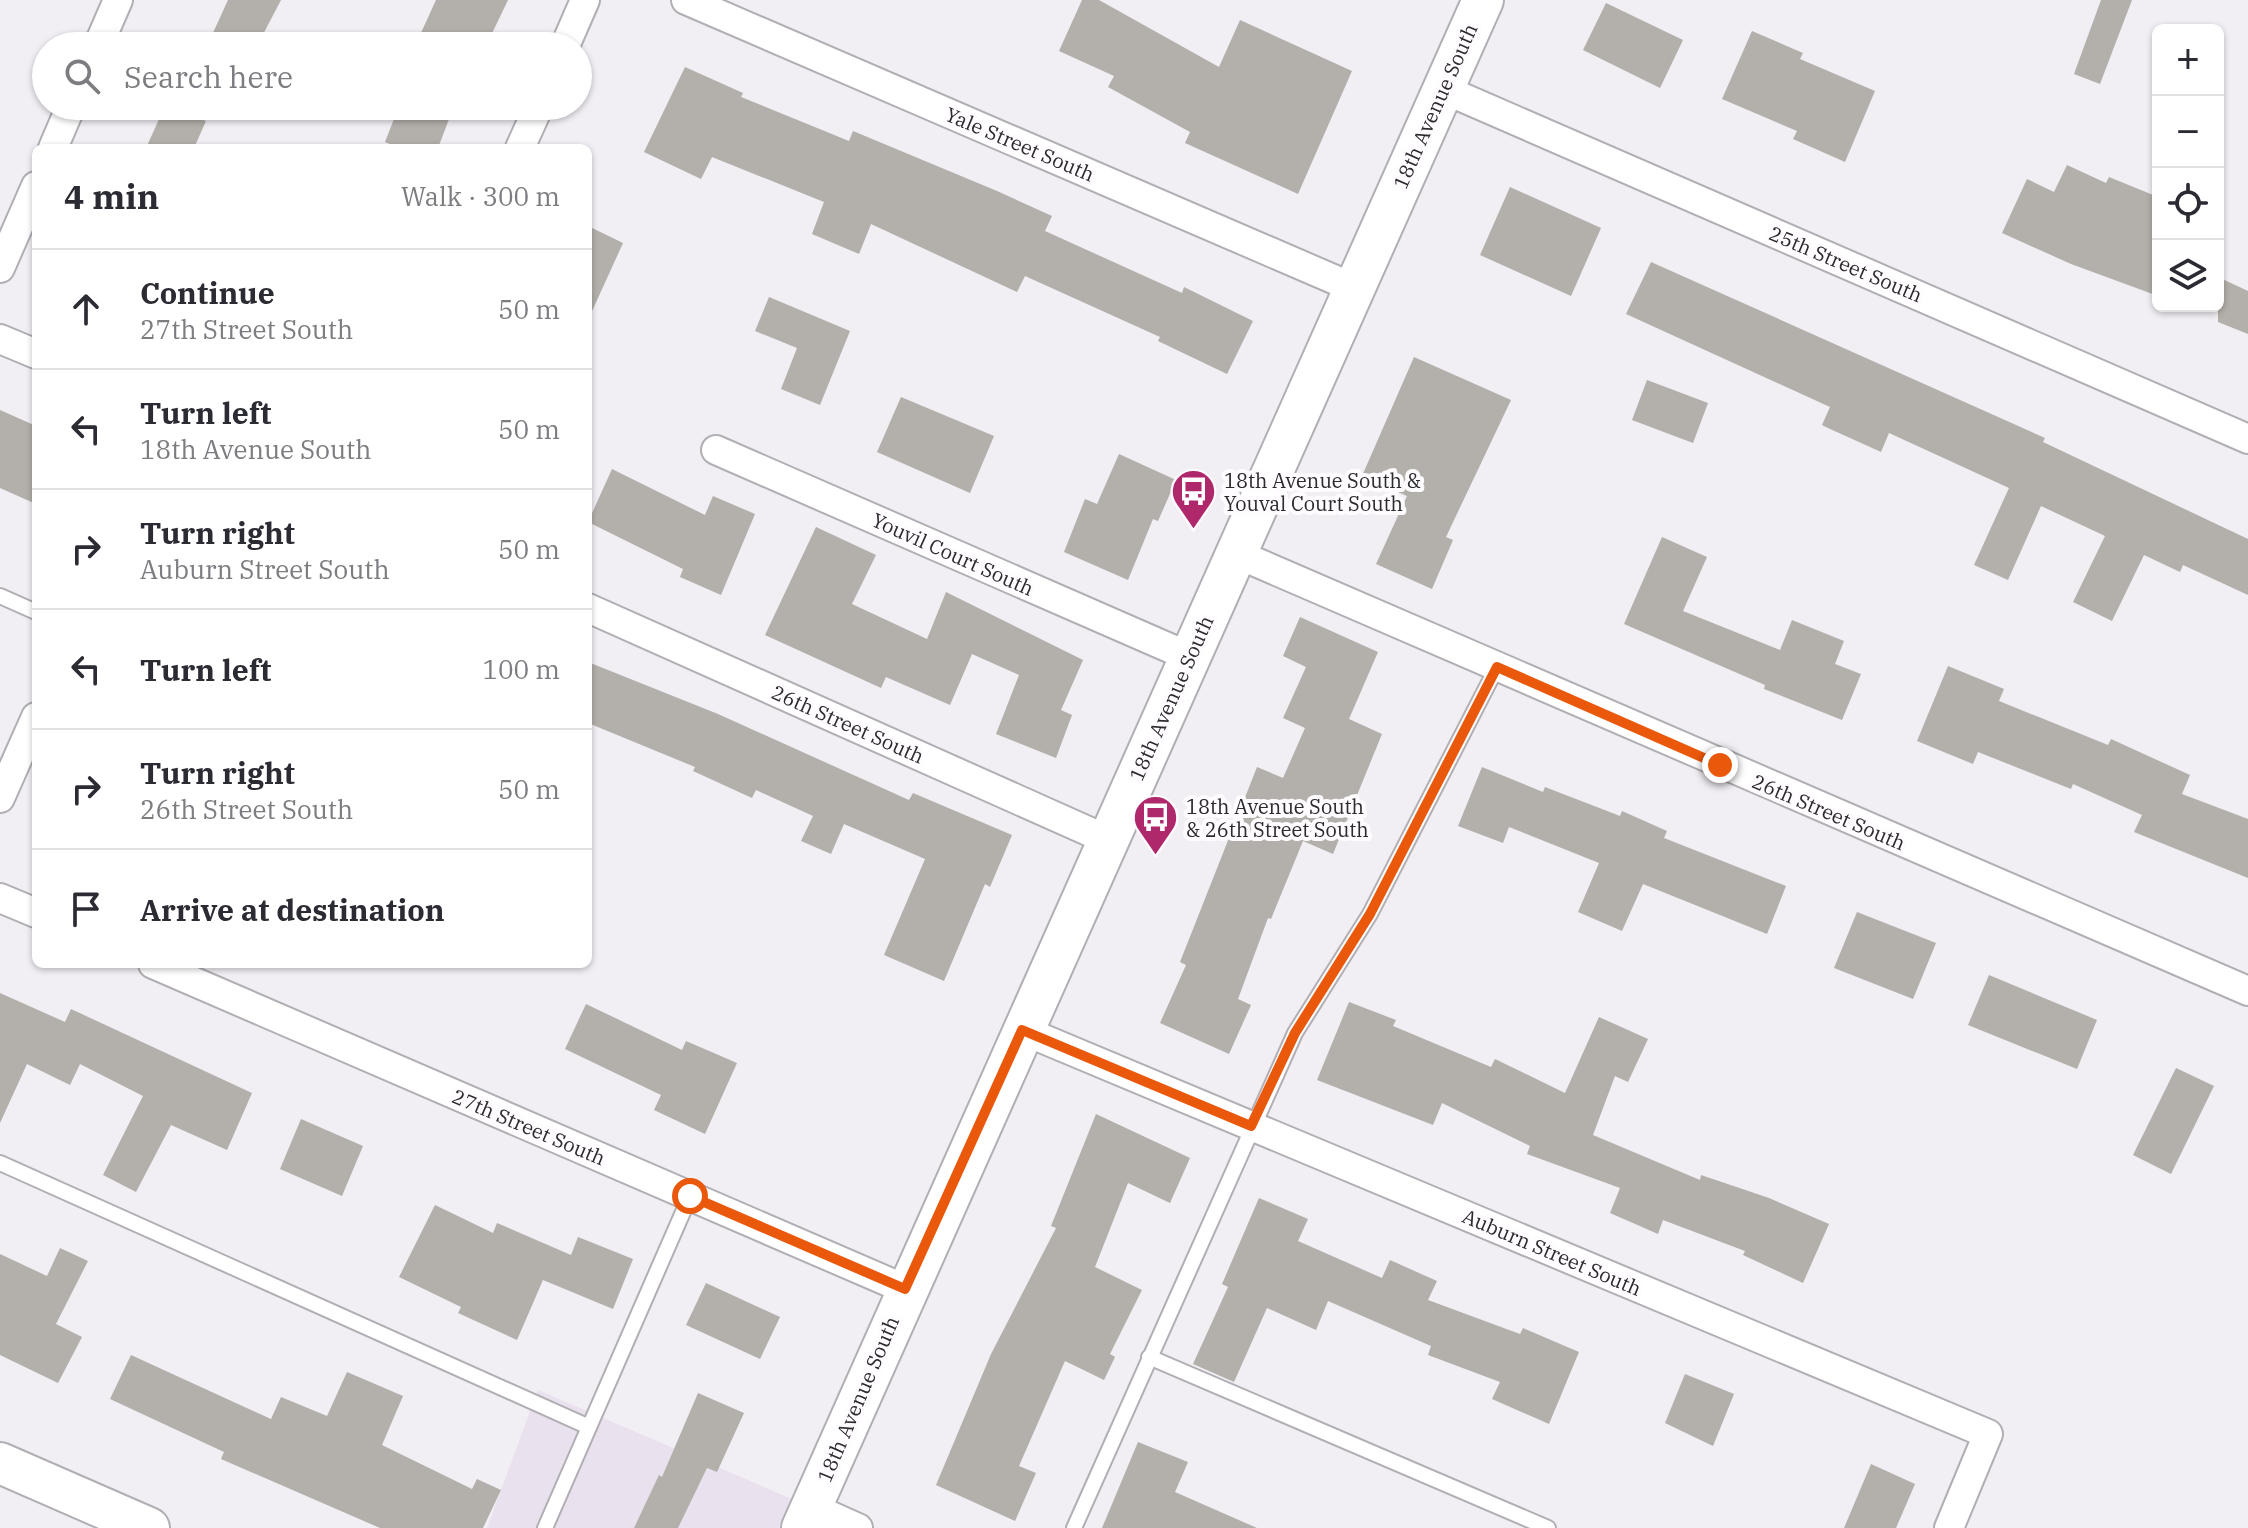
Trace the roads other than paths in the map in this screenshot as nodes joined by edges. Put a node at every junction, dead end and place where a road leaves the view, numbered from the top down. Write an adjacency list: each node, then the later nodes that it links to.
1 (118, 0): 5 (street)
2 (585, 0): 6 (street)
3 (686, 0): 14 (street, Yale Street South)
4 (1483, 0): 7 (street, 18th Avenue South)
5 (104, 32)
6 (571, 32)
7 (1443, 89): 14 (street, 18th Avenue South); 17 (street, 25th Street South)
8 (65, 120): 10 (street)
9 (533, 120): 11 (street)
10 (55, 144)
11 (522, 144)
12 (32, 195): 13 (street)
13 (0, 268)
14 (1354, 288): 19 (street, 18th Avenue South)
15 (0, 339): 16 (street)
16 (32, 352)
17 (2248, 439)
18 (716, 450): 23 (street, Youvil Court South)
19 (1235, 553): 23 (street, 18th Avenue South); 24 (street, 26th Street South)
20 (0, 596): 21 (lane)
21 (32, 610)
22 (592, 610): 27 (street, 26th Street South)
23 (1190, 657): 27 (street, 18th Avenue South)
24 (1497, 667): 31 (street, 26th Street South); 33 (lane)
25 (32, 726): 26 (street)
26 (0, 798)
27 (1108, 840): 32 (street, 18th Avenue South)
28 (0, 898): 29 (street)
29 (32, 911)
30 (162, 968): 35 (street, 27th Street South)
31 (2248, 991)
32 (1022, 1030): 33 (street, Auburn Street South); 36 (street, 18th Avenue South)
33 (1251, 1126): 37 (lane); 46 (street, Auburn Street South)
34 (0, 1163): 38 (lane)
35 (690, 1196): 36 (street, 27th Street South); 38 (lane)
36 (905, 1289): 40 (street, 18th Avenue South)
37 (1149, 1357): 44 (lane); 45 (lane)
38 (589, 1427): 42 (lane)
39 (0, 1463): 41 (street)
40 (806, 1518): 43 (street)
41 (149, 1528)
42 (545, 1528)
43 (858, 1528)
44 (1074, 1528)
45 (1548, 1528)
46 (1949, 1528)

